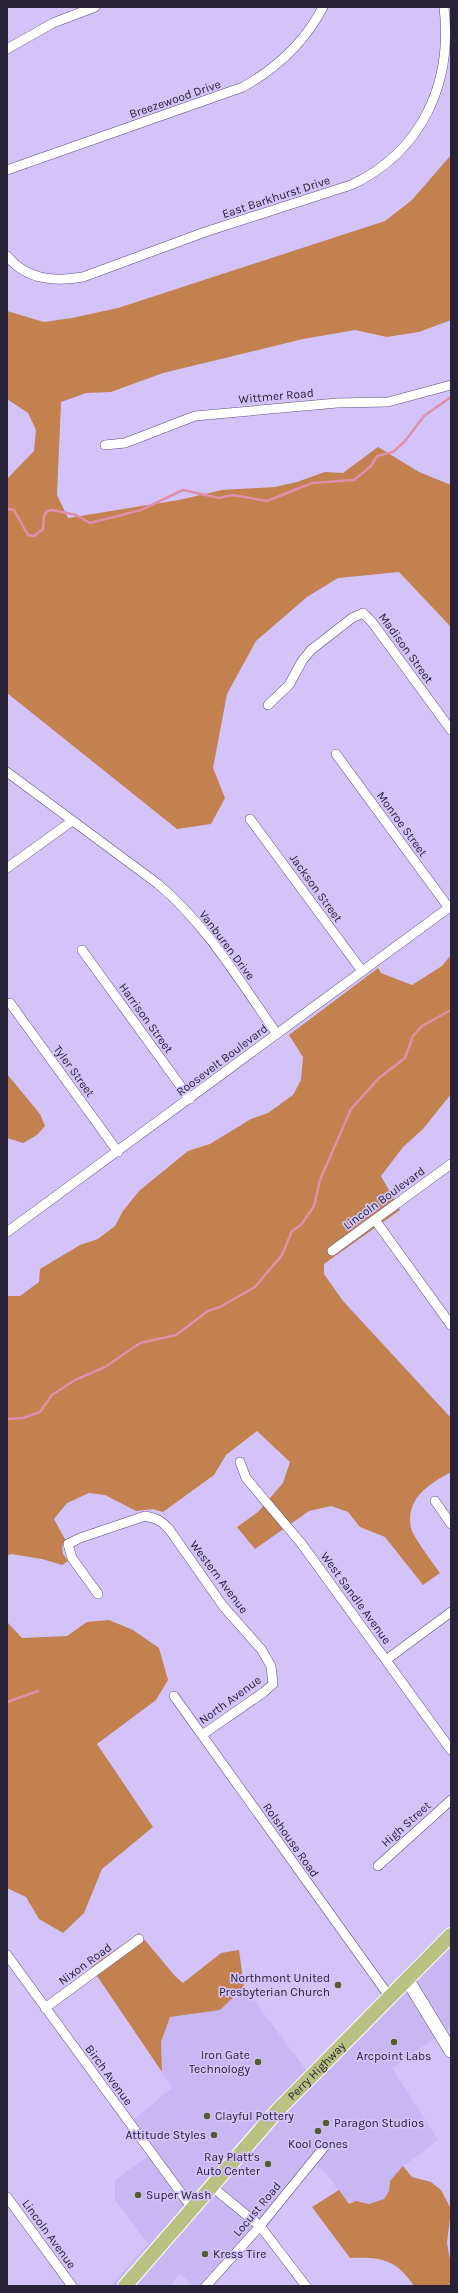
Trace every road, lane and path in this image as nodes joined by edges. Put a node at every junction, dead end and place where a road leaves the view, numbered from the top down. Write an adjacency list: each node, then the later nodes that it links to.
1 (96, 7): 4 (street)
2 (323, 7): 5 (street, Breezewood Drive)
3 (444, 7): 6 (street, East Barkhurst Drive)
4 (7, 49)
5 (7, 170)
6 (7, 256)
7 (451, 385): 8 (street, Wittmer Road)
8 (105, 445)
9 (268, 705): 10 (street, Madison Street)
10 (451, 730)
11 (336, 754): 16 (street, Monroe Street)
12 (7, 772): 14 (street, Vanburen Drive)
13 (250, 819): 18 (street, Jackson Street)
14 (72, 821): 15 (street); 20 (street, Vanburen Drive)
15 (7, 868)
16 (450, 907): 18 (street, Roosevelt Boulevard)
17 (82, 950): 21 (street, Harrison Street)
18 (362, 971): 20 (street, Roosevelt Boulevard)
19 (10, 1003): 22 (street, Tyler Street)
20 (277, 1034): 21 (street, Roosevelt Boulevard)
21 (190, 1099): 22 (street, Roosevelt Boulevard)
22 (118, 1152): 25 (street, Roosevelt Boulevard)
23 (451, 1164): 24 (street, Lincoln Boulevard)
24 (376, 1220): 26 (street, Lincoln Boulevard); 27 (street)
25 (7, 1232)
26 (332, 1251)
27 (451, 1325)
28 (240, 1462): 33 (street, West Sandle Avenue)
29 (435, 1501): 30 (street)
30 (451, 1524)
31 (98, 1594): 34 (street, Western Avenue)
32 (451, 1612): 33 (street)
33 (386, 1660): 37 (street, West Sandle Avenue)
34 (273, 1684): 36 (street, North Avenue)
35 (174, 1696): 36 (street, Rolshouse Road)
36 (202, 1735): 44 (street, Rolshouse Road)
37 (451, 1750)
38 (451, 1800): 39 (street, High Street)
39 (378, 1866)
40 (451, 1935): 43 (main road, Perry Highway)
41 (139, 1939): 45 (street, Nixon Road)
42 (7, 1955): 45 (street, Birch Avenue)
43 (407, 1979): 44 (main road, Perry Highway); 46 (street)
44 (389, 1996): 48 (main road, Perry Highway)
45 (45, 2008): 50 (street, Birch Avenue)
46 (451, 2052)
47 (325, 2146): 51 (street, Locust Road)
48 (211, 2186): 50 (main road, Perry Highway); 51 (street)
49 (7, 2197): 52 (street, Lincoln Avenue)
50 (192, 2208): 53 (main road, Perry Highway)
51 (260, 2226): 54 (street, Locust Road); 55 (street)
52 (72, 2286)
53 (125, 2286)
54 (206, 2286)
55 (306, 2286)

